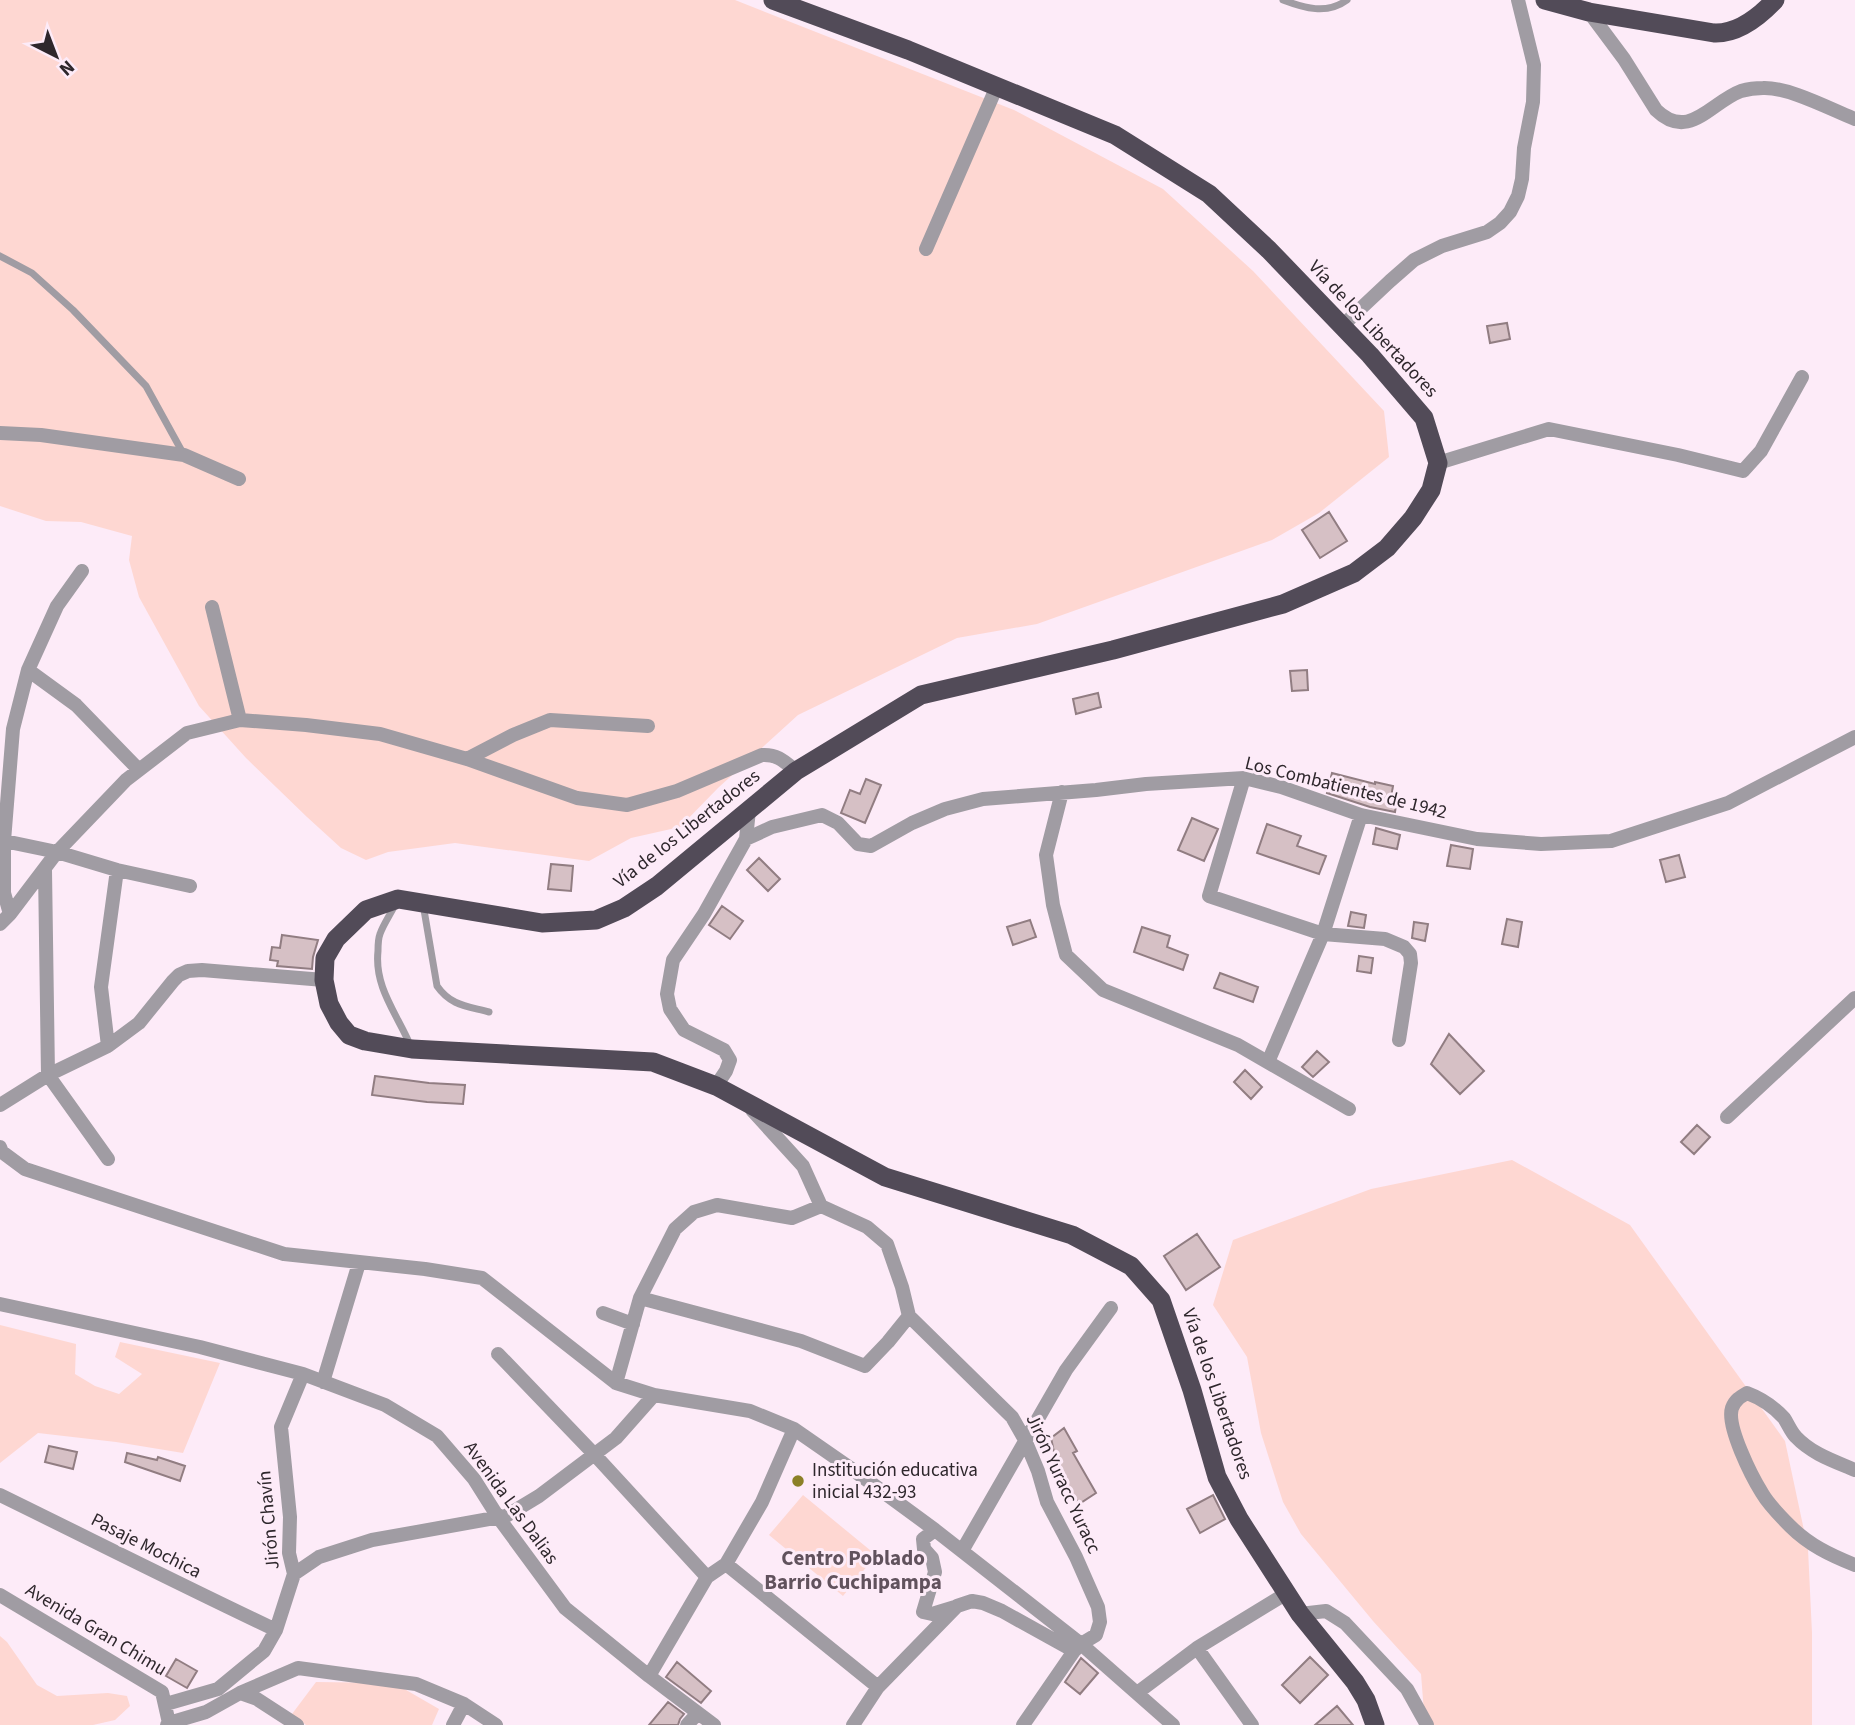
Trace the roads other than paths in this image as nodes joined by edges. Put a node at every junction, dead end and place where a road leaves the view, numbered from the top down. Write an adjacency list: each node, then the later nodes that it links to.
1 (773, 0): 8 (highway, Vía de los Libertadores)
2 (1283, 0): 3 (lane)
3 (1347, 0)
4 (1518, 0): 12 (street)
5 (1545, 0): 7 (highway)
6 (1775, 0): 7 (highway)
7 (1589, 12): 9 (street)
8 (997, 86): 10 (street); 12 (highway, Vía de los Libertadores)
9 (1855, 119)
10 (926, 248)
11 (0, 256): 15 (lane)
12 (1342, 327): 16 (highway, Vía de los Libertadores)
13 (1802, 377): 16 (street)
14 (0, 433): 15 (street)
15 (184, 455): 17 (street)
16 (1438, 463): 26 (highway, Vía de los Libertadores)
17 (239, 479)
18 (82, 571): 20 (street)
19 (212, 607): 21 (street)
20 (28, 670): 25 (street); 32 (street)
21 (240, 720): 24 (street); 25 (street)
22 (648, 726): 24 (street)
23 (1855, 737): 30 (street, Los Combatientes de 1942)
24 (467, 759): 26 (street)
25 (139, 770): 33 (street)
26 (796, 771): 29 (highway, Vía de los Libertadores)
27 (1244, 778): 28 (street, Los Combatientes de 1942); 30 (street, Los Combatientes de 1942); 40 (street)
28 (1062, 792): 31 (street, Los Combatientes de 1942); 47 (street)
29 (749, 810): 31 (street); 38 (highway, Vía de los Libertadores)
30 (1361, 815): 40 (street)
31 (746, 839): 49 (street)
32 (2, 841): 33 (street); 39 (street)
33 (57, 852): 34 (street); 35 (street)
34 (45, 870): 39 (street); 48 (street)
35 (117, 870): 36 (street); 45 (street)
36 (190, 886)
37 (398, 899): 38 (highway, Vía de los Libertadores); 41 (highway, Vía de los Libertadores); 46 (lane)
38 (423, 903): 43 (lane)
39 (5, 919)
40 (1323, 934): 44 (street); 47 (street)
41 (324, 980): 45 (street); 46 (highway, Vía de los Libertadores)
42 (1855, 998): 53 (street)
43 (489, 1012)
44 (1399, 1040)
45 (108, 1046): 48 (street)
46 (412, 1049): 49 (highway, Vía de los Libertadores)
47 (1268, 1062): 52 (street)
48 (48, 1075): 51 (street); 55 (street)
49 (716, 1086): 50 (highway, Vía de los Libertadores)
50 (747, 1103): 56 (street); 81 (highway, Vía de los Libertadores)
51 (0, 1105)
52 (1349, 1109)
53 (1727, 1117)
54 (1, 1151): 57 (street)
55 (108, 1159)
56 (821, 1206): 58 (street); 62 (street)
57 (359, 1263): 66 (street); 67 (street)
58 (640, 1298): 62 (street); 63 (street)
59 (0, 1304): 65 (street, Avenida Las Dalias)
60 (1111, 1307): 70 (street)
61 (603, 1313): 63 (street)
62 (909, 1315): 70 (street, Jirón Yuracc Yuracc)
63 (634, 1324): 67 (street)
64 (498, 1354): 71 (street)
65 (303, 1374): 66 (street, Avenida Las Dalias); 79 (street, Jirón Chavín)
66 (323, 1382): 74 (street, Avenida Las Dalias)
67 (616, 1383): 68 (street)
68 (654, 1395): 69 (street); 71 (street)
69 (794, 1429): 75 (street); 77 (street)
70 (1025, 1440): 76 (street); 86 (street, Jirón Yuracc Yuracc)
71 (594, 1454): 74 (street); 80 (street)
72 (1855, 1470): 78 (street)
73 (0, 1495): 85 (street, Pasaje Mochica)
74 (498, 1517): 79 (street); 88 (street, Avenida Las Dalias)
75 (935, 1530): 76 (street); 83 (street)
76 (962, 1551): 86 (street)
77 (726, 1564): 80 (street); 89 (street)
78 (1855, 1565)
79 (294, 1574): 85 (street, Jirón Chavín)
80 (707, 1577): 88 (street)
81 (1287, 1593): 84 (highway, Vía de los Libertadores); 87 (street)
82 (0, 1595): 92 (street, Avenida Gran Chimu)
83 (957, 1606): 86 (street); 89 (street)
84 (1300, 1614): 105 (highway, Vía de los Libertadores); 106 (street)
85 (276, 1630): 92 (street, Jirón Chavín)
86 (1077, 1647): 91 (street); 102 (street)
87 (1197, 1648): 91 (street); 104 (street)
88 (649, 1676): 94 (street, Avenida Las Dalias)
89 (878, 1687): 101 (street)
90 (240, 1693): 93 (street); 95 (street); 96 (street)
91 (1138, 1693): 103 (street)
92 (166, 1704): 95 (street)
93 (464, 1704): 97 (street); 98 (street)
94 (698, 1713): 99 (street); 100 (street, Avenida Las Dalias)
95 (168, 1724)
96 (297, 1725)
97 (453, 1725)
98 (496, 1725)
99 (687, 1725)
100 (714, 1725)
101 (853, 1725)
102 (1023, 1725)
103 (1173, 1725)
104 (1252, 1725)
105 (1375, 1725)
106 (1427, 1725)

